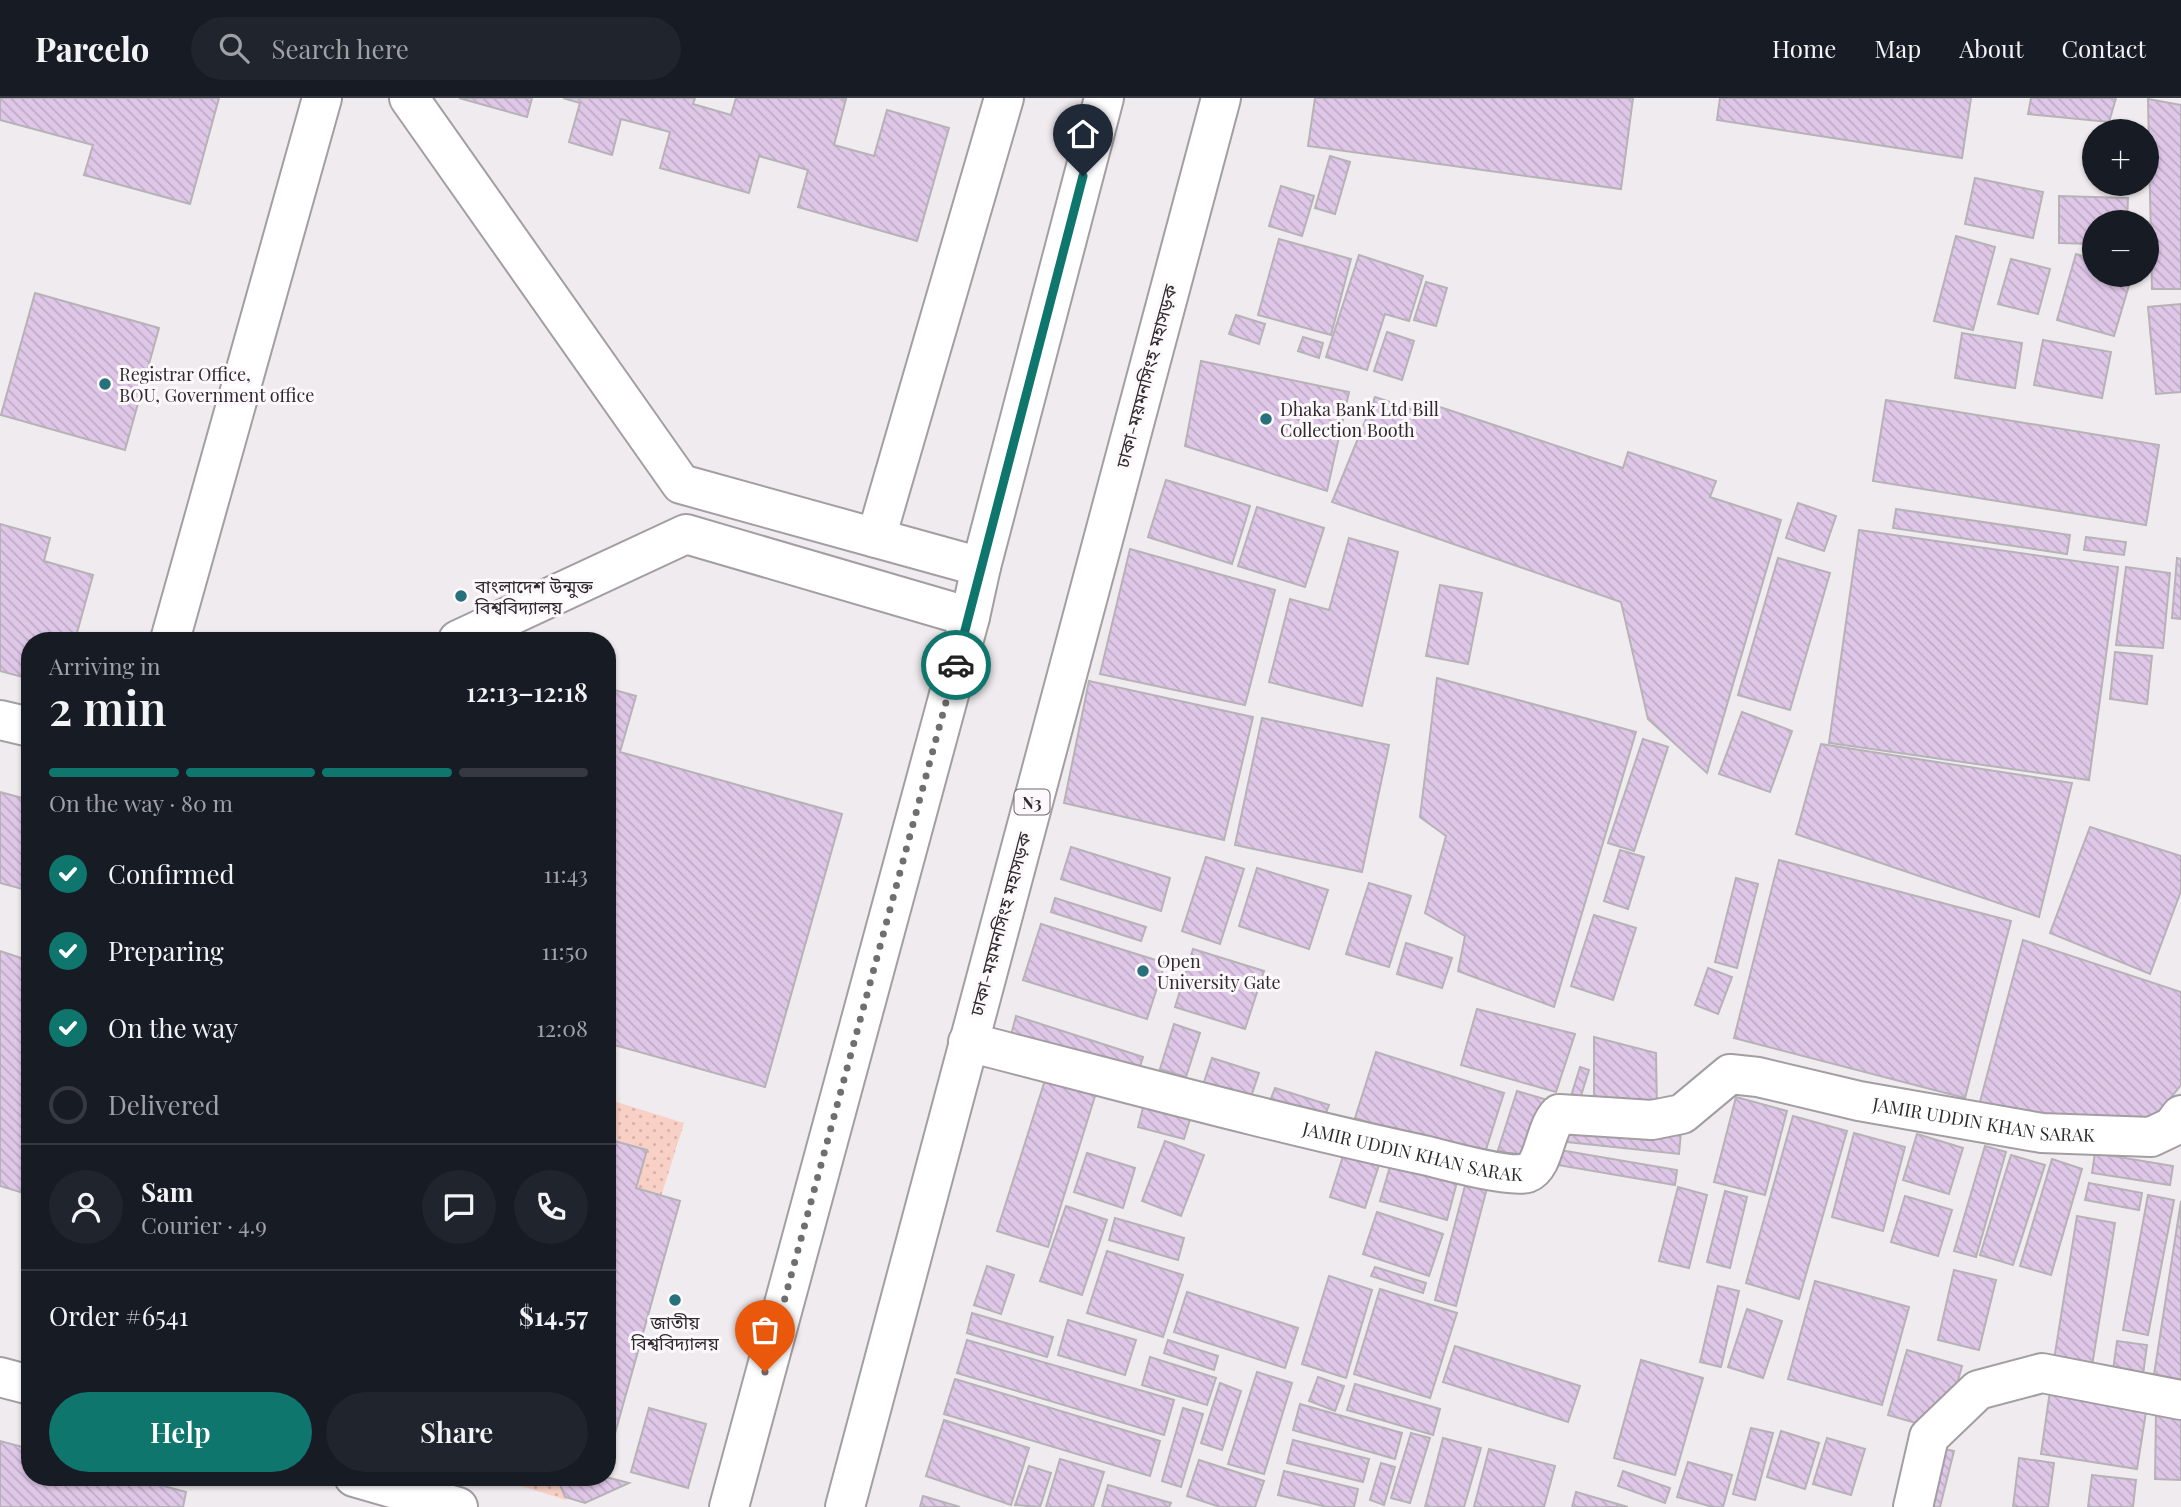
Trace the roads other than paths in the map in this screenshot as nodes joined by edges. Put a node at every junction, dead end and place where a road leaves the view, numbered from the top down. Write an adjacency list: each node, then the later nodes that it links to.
1 (322, 98): 9 (main road)
2 (409, 98): 6 (main road)
3 (1004, 98): 6 (main road)
4 (1104, 98): 7 (main road)
5 (1221, 98): 13 (main road, ঢাকা-ময়মনসিংহ মহাসড়ক / N3)
6 (876, 538): 7 (main road)
7 (981, 567): 8 (main road)
8 (970, 617): 10 (main road); 20 (main road)
9 (172, 632)
10 (475, 632)
11 (0, 720): 12 (main road)
12 (21, 725)
13 (968, 1042): 14 (main road, JAMIR UDDIN KHAN SARAK); 21 (main road, ঢাকা-ময়মনসিংহ মহাসড়ক / N3)
14 (2181, 1115)
15 (0, 1377): 16 (main road)
16 (21, 1383)
17 (2181, 1400): 22 (main road)
18 (385, 1486): 19 (main road)
19 (458, 1507)
20 (729, 1507)
21 (845, 1507)
22 (1913, 1507)

